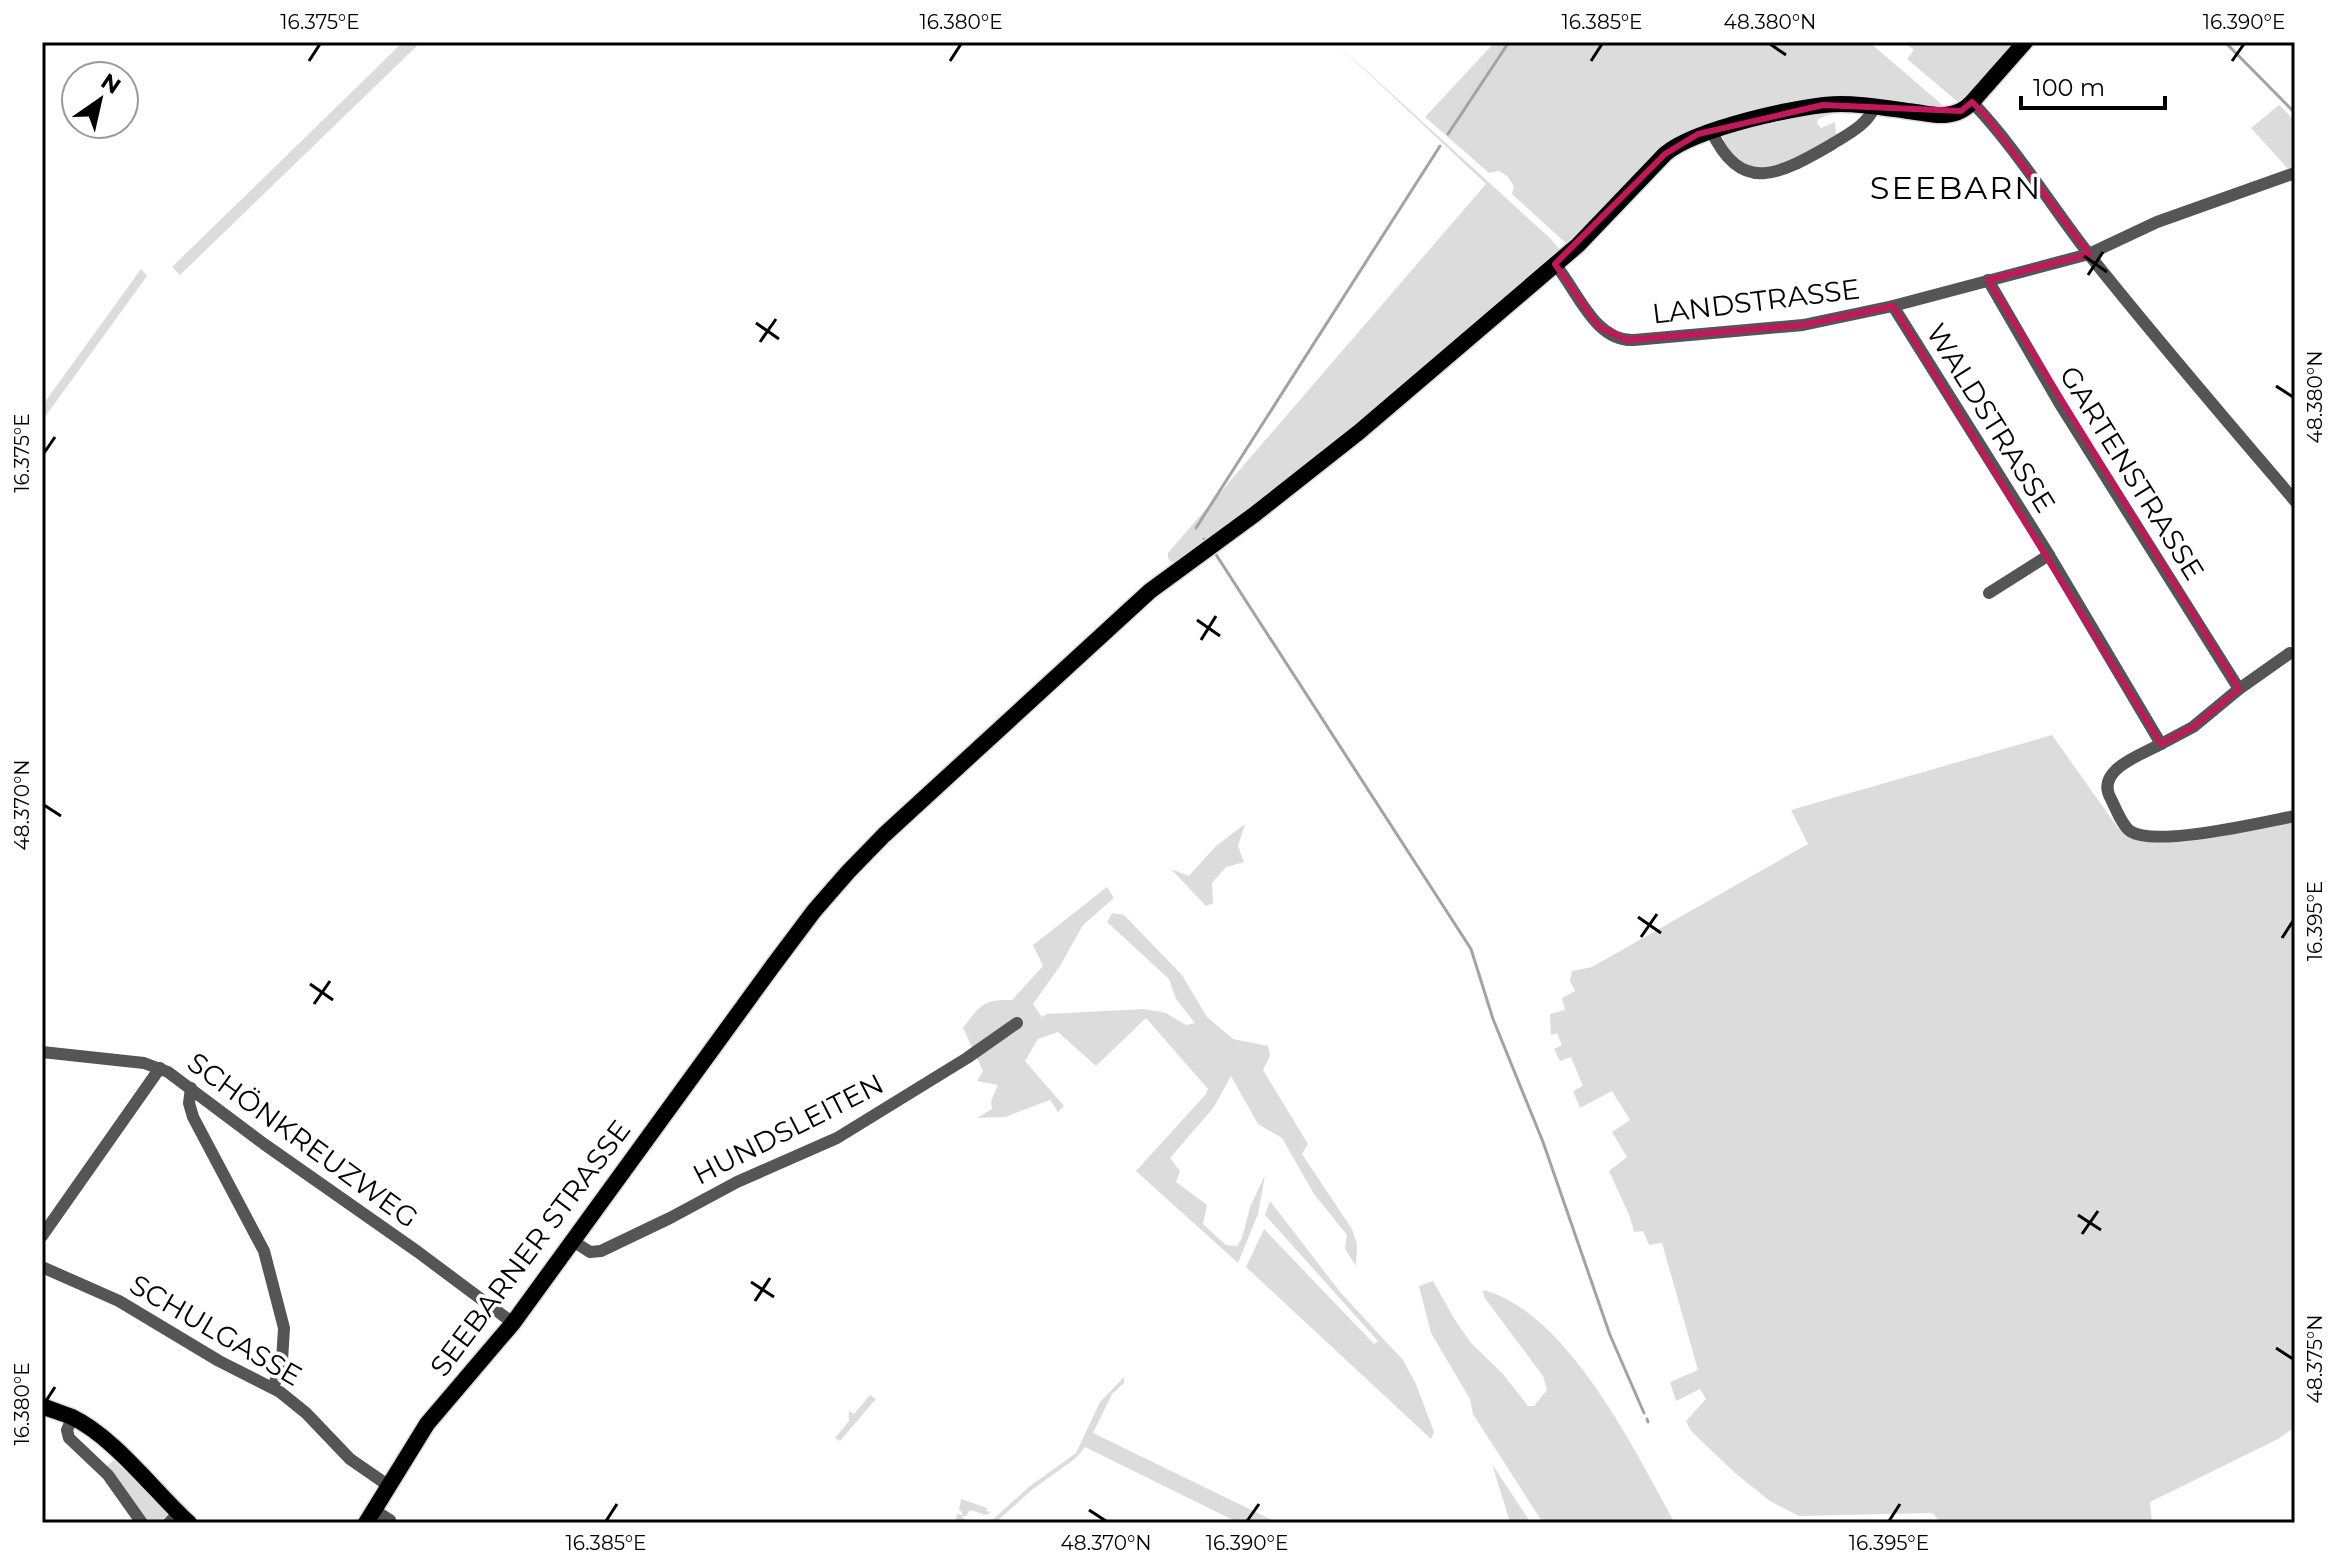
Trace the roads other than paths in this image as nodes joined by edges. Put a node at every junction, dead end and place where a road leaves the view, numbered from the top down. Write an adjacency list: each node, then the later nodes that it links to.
1 (2025, 42): 2 (main road)
2 (1972, 102): 3 (main road, SEEBARNER STRASSE); 6 (street)
3 (1875, 106): 4 (main road, SEEBARNER STRASSE); 4 (street)
4 (1711, 130): 7 (main road, SEEBARNER STRASSE)
5 (2295, 173): 6 (street, LANDSTRASSE)
6 (2089, 254): 8 (street, LANDSTRASSE); 10 (street)
7 (1555, 264): 9 (street, LANDSTRASSE); 22 (main road, SEEBARNER STRASSE)
8 (1988, 280): 9 (street, LANDSTRASSE); 14 (street, GARTENSTRASSE)
9 (1893, 306): 11 (street, WALDSTRASSE)
10 (2295, 501)
11 (2049, 555): 12 (street, WALDSTRASSE); 15 (street, WALDSTRASSE)
12 (1989, 593)
13 (2290, 653): 14 (street)
14 (2239, 689): 15 (street)
15 (2161, 744): 16 (street)
16 (2295, 816)
17 (1017, 1023): 22 (street, HUNDSLEITEN)
18 (42, 1052): 19 (street, SCHÖNKREUZWEG)
19 (160, 1068): 20 (street, SCHÖNKREUZWEG); 21 (street)
20 (191, 1088): 24 (street, SCHÖNKREUZWEG); 25 (street)
21 (42, 1236)
22 (573, 1241): 24 (main road, SEEBARNER STRASSE)
23 (42, 1267): 25 (street, SCHULGASSE)
24 (513, 1323): 28 (main road, SEEBARNER STRASSE)
25 (273, 1388): 28 (street, SCHULGASSE)
26 (42, 1406): 27 (main road)
27 (72, 1418): 30 (main road); 31 (street)
28 (389, 1486): 29 (main road, SEEBARNER STRASSE)
29 (370, 1516): 32 (street)
30 (179, 1520)
31 (142, 1523)
32 (389, 1523)

